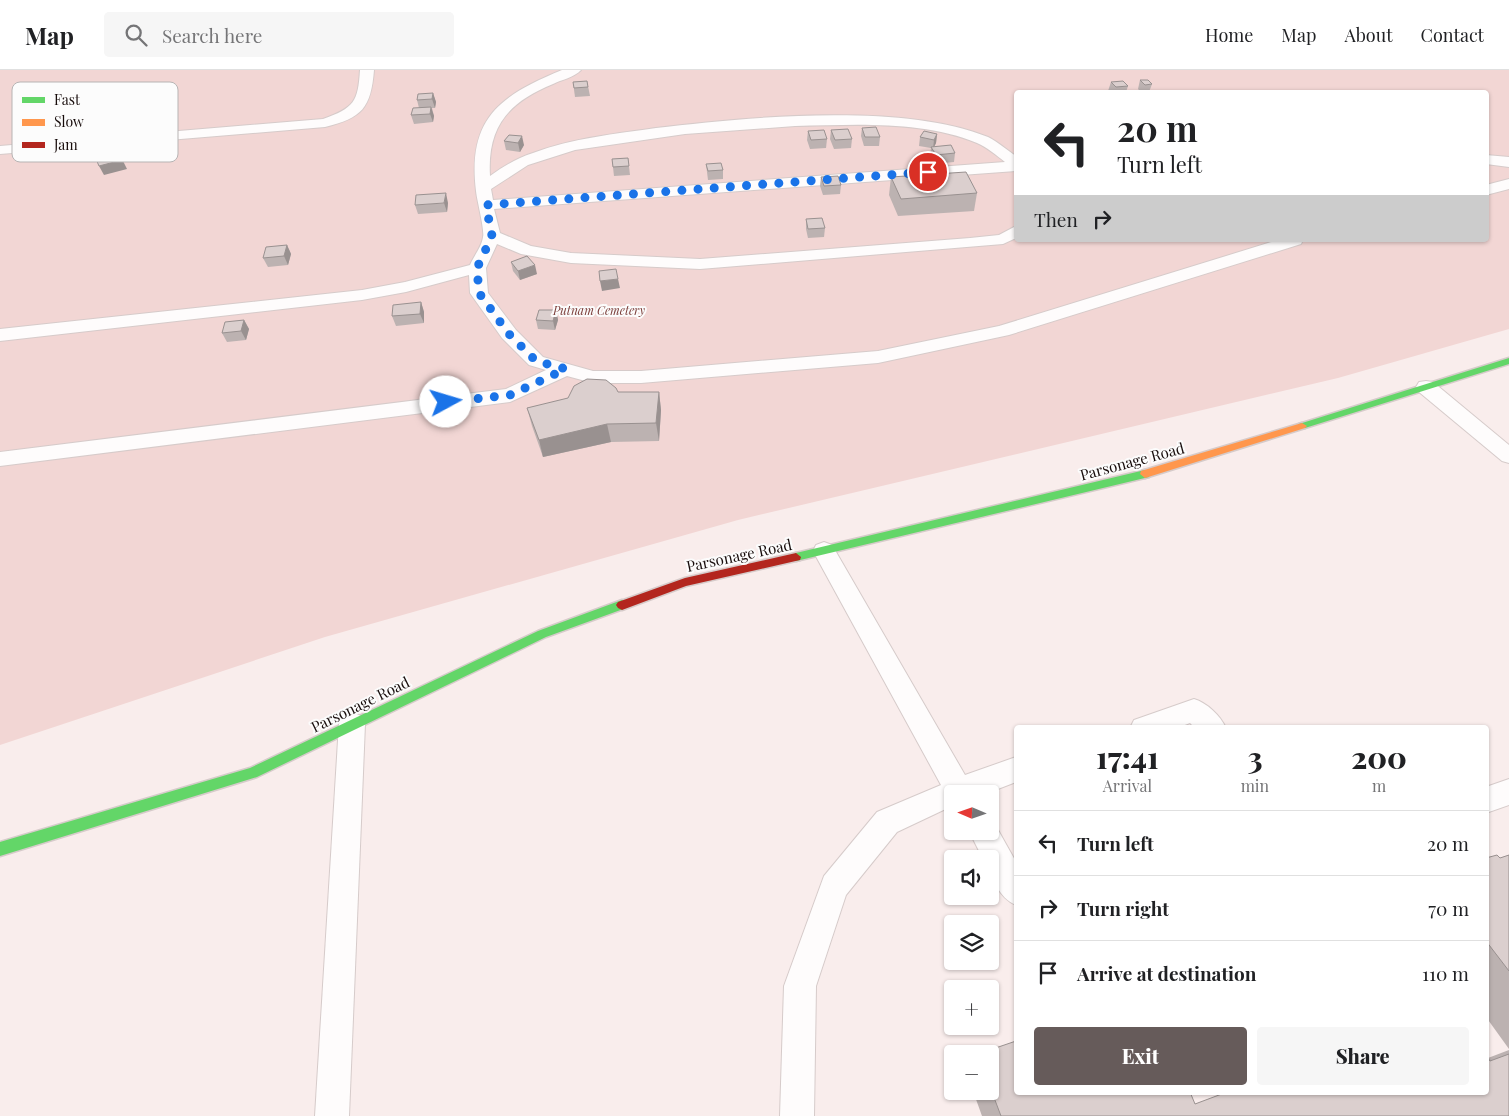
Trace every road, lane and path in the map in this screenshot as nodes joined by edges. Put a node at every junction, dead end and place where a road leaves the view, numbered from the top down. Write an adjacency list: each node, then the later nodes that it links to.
1 (367, 70): 3 (lane)
2 (574, 70): 9 (lane)
3 (178, 136)
4 (1489, 159): 5 (lane)
5 (1509, 162)
6 (1014, 164): 9 (lane)
7 (1014, 165): 11 (lane)
8 (1509, 184): 10 (lane)
9 (484, 186): 11 (lane)
10 (1489, 189)
11 (486, 205): 13 (lane)
12 (1014, 232): 13 (lane)
13 (492, 236): 15 (lane)
14 (1288, 242): 18 (lane)
15 (477, 268): 16 (lane); 18 (lane)
16 (0, 335)
17 (1509, 361): 19 (street, Parsonage Road)
18 (566, 369): 21 (lane)
19 (1426, 387): 20 (lane); 22 (street, Parsonage Road)
20 (1509, 456)
21 (0, 459)
22 (824, 551): 23 (street, Parsonage Road); 27 (lane)
23 (352, 724): 33 (street, Parsonage Road); 35 (lane)
24 (1152, 725): 25 (lane)
25 (1210, 725)
26 (1014, 771): 28 (lane)
27 (956, 785)
28 (978, 785)
29 (1509, 792): 31 (lane)
30 (944, 799): 36 (lane)
31 (1489, 799)
32 (987, 840): 34 (lane)
33 (0, 849)
34 (1014, 887)
35 (332, 1116)
36 (797, 1116)

